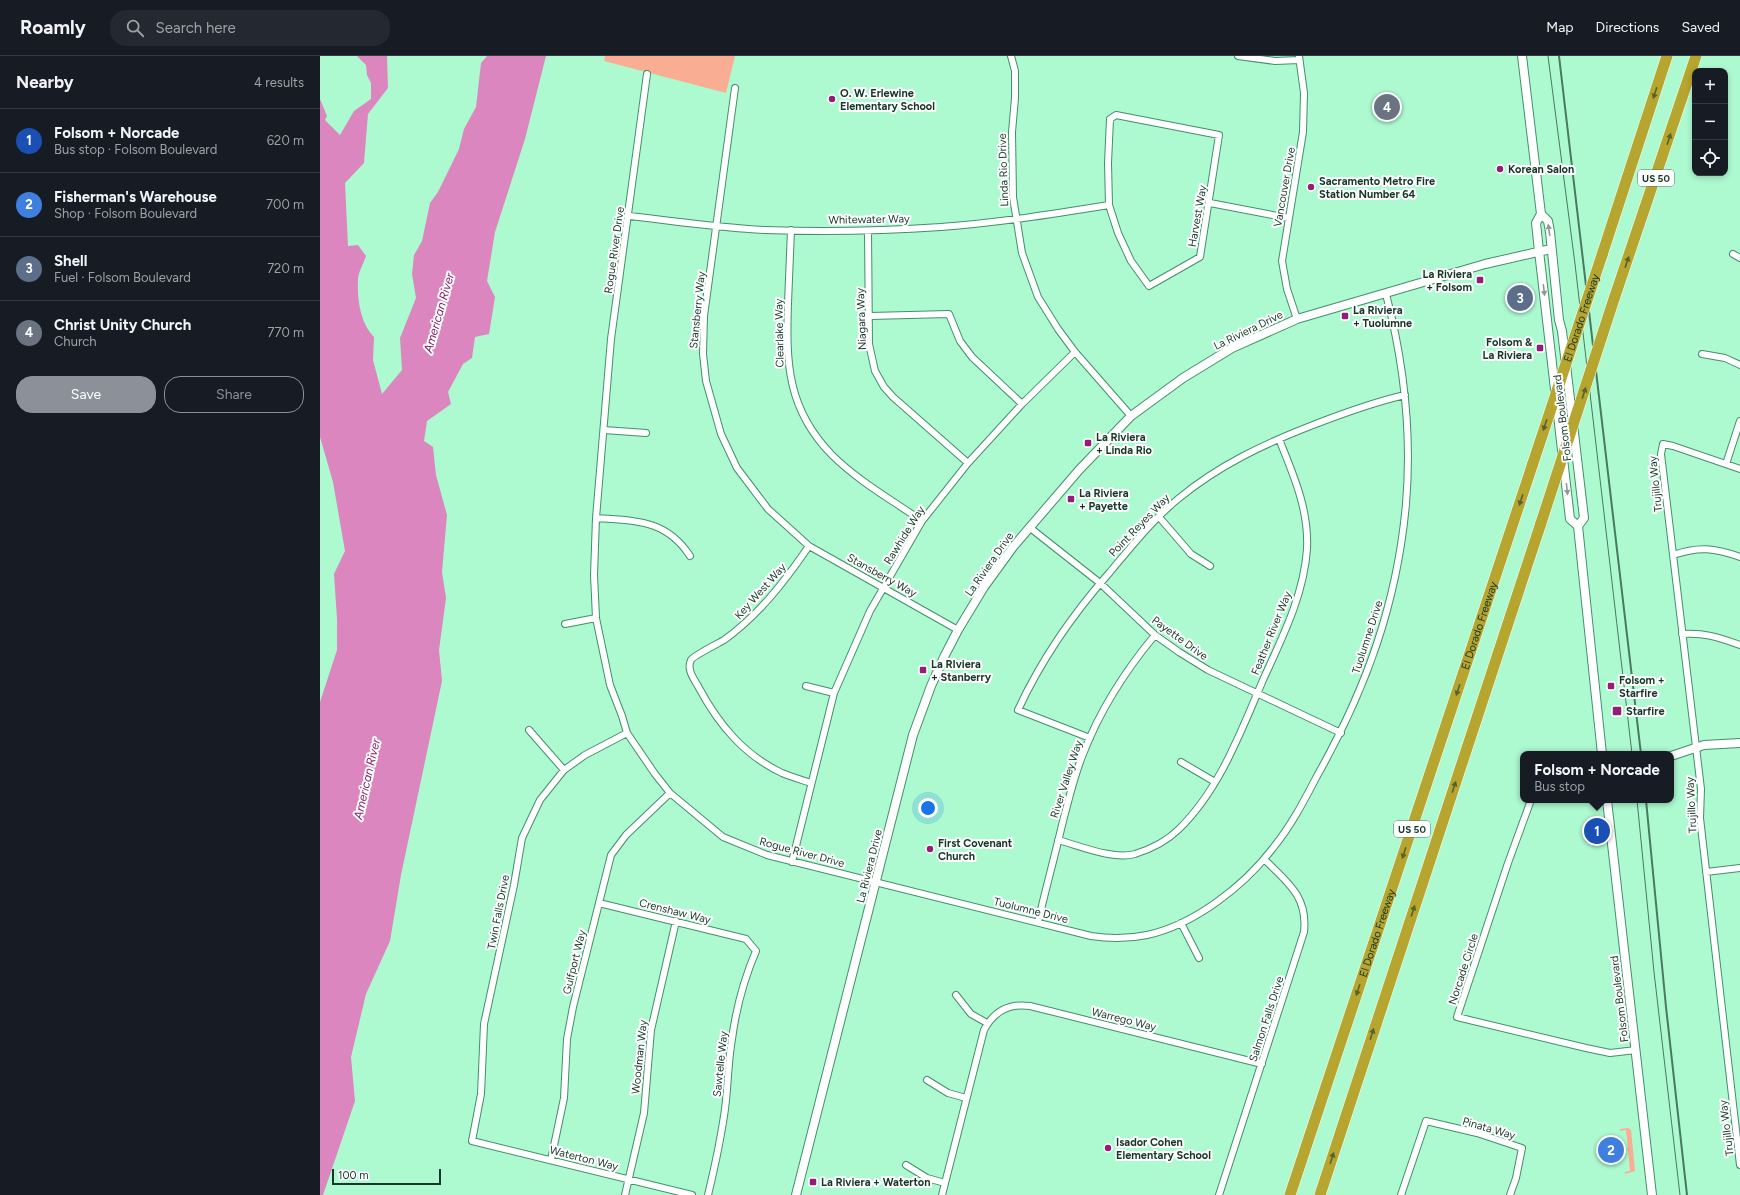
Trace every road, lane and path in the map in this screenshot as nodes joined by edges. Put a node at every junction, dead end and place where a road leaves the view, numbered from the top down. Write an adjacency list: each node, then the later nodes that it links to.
1 (1011, 56): 14 (street, Linda Rio Drive)
2 (1238, 56): 6 (street)
3 (1522, 56): 11 (main road, Folsom Boulevard)
4 (1667, 56): 104 (highway, El Dorado Freeway / US 50, one-way to 104, bridge)
5 (1696, 56): 105 (highway, US 50, one-way to 5, bridge)
6 (1299, 58): 13 (street, Vancouver Drive)
7 (647, 74): 12 (street, Rogue River Drive)
8 (735, 88): 15 (street, Stansberry Way)
9 (1210, 203): 10 (street, Harvest Way); 10 (street, Harvest Way); 13 (street)
10 (1109, 205): 14 (street, Whitewater Way)
11 (1541, 214): 18 (main road, Folsom Boulevard, one-way to 11); 19 (main road, Folsom Boulevard)
12 (629, 216): 15 (street, Whitewater Way); 32 (street, Rogue River Drive)
13 (1288, 218): 24 (street, Vancouver Drive)
14 (1016, 219): 17 (street, Whitewater Way); 25 (street, Linda Rio Drive)
15 (717, 226): 16 (street, Whitewater Way); 43 (street, Stansberry Way)
16 (791, 230): 17 (street, Whitewater Way); 40 (street, Clearlake Way)
17 (868, 231): 23 (street, Niagara Way)
18 (1551, 249): 19 (main road, La Riviera Drive); 41 (main road, Folsom Boulevard)
19 (1539, 251): 22 (main road, La Riviera Drive); 41 (main road, Folsom Boulevard, one-way to 41)
20 (1733, 254): 21 (street)
21 (1740, 258)
22 (1386, 294): 24 (main road, La Riviera Drive); 28 (street, Tuolumne Drive)
23 (870, 316): 29 (street); 35 (street, Niagara Way)
24 (1297, 319): 30 (main road, La Riviera Drive)
25 (1075, 352): 29 (street, Rawhide Way); 30 (street, Linda Rio Drive)
26 (1702, 354): 27 (street)
27 (1740, 365)
28 (1405, 395): 34 (street, Point Reyes Way); 61 (street, Tuolumne Drive)
29 (1022, 404): 35 (street, Rawhide Way)
30 (1132, 416): 42 (main road, La Riviera Drive)
31 (1740, 421): 36 (street)
32 (604, 430): 33 (street); 39 (street, Rogue River Drive)
33 (646, 433)
34 (1278, 439): 38 (street, Point Reyes Way); 58 (street, Feather River Way)
35 (968, 463): 40 (street, Rawhide Way)
36 (1726, 464): 37 (street); 44 (street, Trujillo Way)
37 (1740, 469)
38 (1159, 517): 47 (street); 48 (street, Point Reyes Way)
39 (596, 518): 45 (street); 50 (street, Rogue River Drive)
40 (922, 522): 49 (street, Rawhide Way)
41 (1578, 526): 65 (main road, Folsom Boulevard)
42 (1029, 527): 48 (street, Payette Drive); 52 (main road, La Riviera Drive)
43 (809, 546): 49 (street, Stansberry Way); 70 (street, Key West Way)
44 (1673, 555): 46 (street); 53 (street, Trujillo Way)
45 (690, 556)
46 (1740, 557)
47 (1210, 566)
48 (1100, 583): 54 (street, Payette Drive); 62 (street, Point Reyes Way)
49 (883, 587): 52 (street, Stansberry Way); 57 (street, Rawhide Way)
50 (596, 618): 51 (street); 60 (street, Rogue River Drive)
51 (565, 624)
52 (958, 630): 79 (main road, La Riviera Drive)
53 (1682, 634): 55 (street); 64 (street, Trujillo Way)
54 (1155, 635): 58 (street, Payette Drive); 62 (street, River Valley Way)
55 (1740, 645)
56 (806, 686): 57 (street)
57 (834, 693): 70 (street, Rawhide Way)
58 (1258, 693): 61 (street, Payette Drive); 69 (street, Feather River Way)
59 (529, 730): 68 (street)
60 (627, 733): 68 (street, Twin Falls Drive); 71 (street, Rogue River Drive)
61 (1341, 733): 75 (street, Tuolumne Drive)
62 (1090, 738): 74 (street, River Valley Way)
63 (1740, 743): 64 (main road)
64 (1696, 747): 66 (main road); 78 (street, Trujillo Way)
65 (1602, 751)
66 (1674, 755)
67 (1181, 762): 69 (street)
68 (564, 770): 92 (street, Twin Falls Drive)
69 (1215, 782): 74 (street, Feather River Way)
70 (811, 783): 76 (street, Rawhide Way)
71 (670, 793): 76 (street, Rogue River Drive); 80 (street, Gulfport Way)
72 (1530, 803): 88 (street, Norcade Circle)
73 (1607, 803): 88 (main road, Folsom Boulevard)
74 (1058, 840): 82 (street, River Valley Way)
75 (1264, 859): 83 (street, Tuolumne Drive); 89 (street, Salmon Falls Drive)
76 (792, 862): 79 (street, Rogue River Drive)
77 (1740, 868): 78 (street)
78 (1706, 872): 95 (street, Trujillo Way)
79 (876, 882): 82 (street, Tuolumne Drive); 101 (main road, La Riviera Drive)
80 (599, 903): 81 (street, Crenshaw Way); 93 (street, Gulfport Way)
81 (676, 921): 84 (street, Crenshaw Way); 96 (street, Woodman Way)
82 (1038, 922): 83 (street, Tuolumne Drive)
83 (1181, 923): 85 (street)
84 (746, 939): 100 (street, Sawtelle Way)
85 (1199, 958)
86 (956, 995): 87 (street)
87 (987, 1024): 89 (street, Warrego Way); 91 (street, Warrego Way)
88 (1636, 1050): 108 (main road, Folsom Boulevard)
89 (1262, 1064): 103 (street, Salmon Falls Drive)
90 (927, 1080): 91 (street)
91 (966, 1098): 97 (street, Warrego Way)
92 (472, 1141): 93 (street, Waterton Way)
93 (551, 1160): 96 (street, Waterton Way)
94 (906, 1165): 97 (street)
95 (1740, 1165)
96 (629, 1180): 98 (street, Woodman Way); 99 (street, Waterton Way)
97 (945, 1183): 102 (street, Warrego Way)
98 (625, 1195)
99 (692, 1195)
100 (708, 1195)
101 (796, 1195)
102 (942, 1195)
103 (1220, 1195)
104 (1290, 1195)
105 (1320, 1195)
106 (1401, 1195): 107 (street, Pinata Way)
107 (1510, 1195)
108 (1652, 1195)

